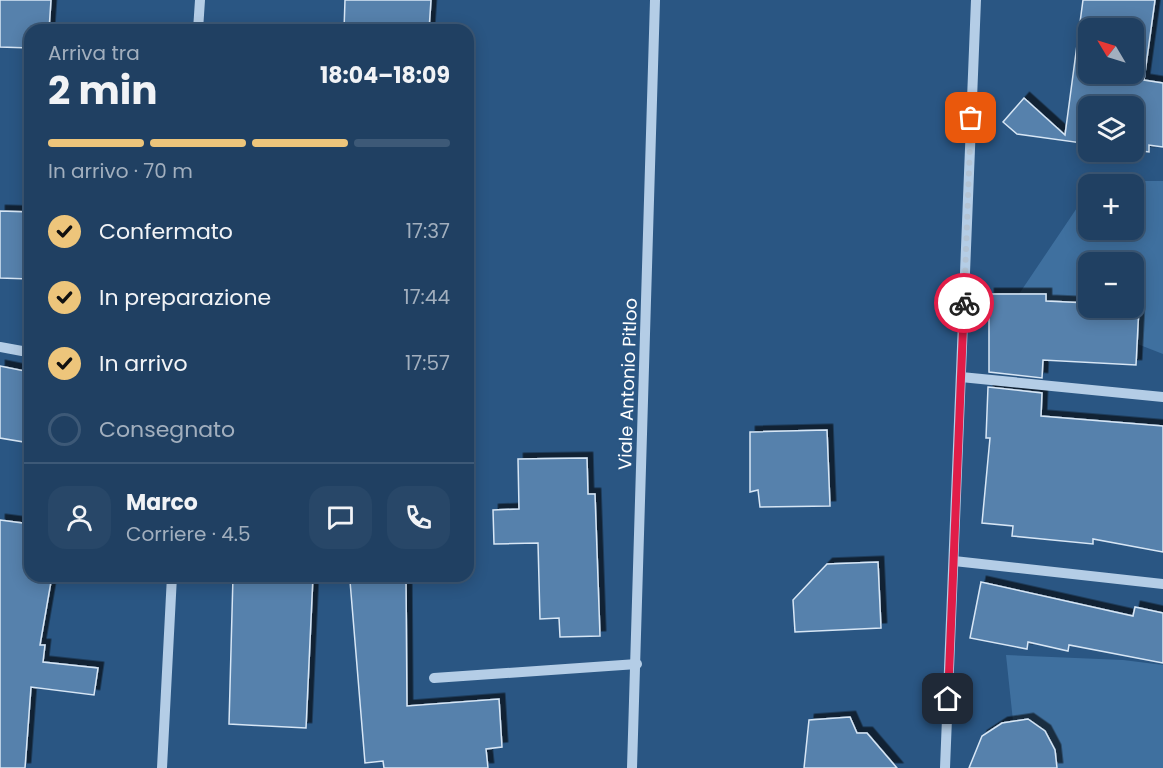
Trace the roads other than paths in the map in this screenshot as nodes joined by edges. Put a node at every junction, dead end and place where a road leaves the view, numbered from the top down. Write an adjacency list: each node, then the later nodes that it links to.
1 (200, 0): 4 (street)
2 (655, 0): 12 (street, Viale Antonio Pitloo)
3 (976, 0): 7 (street)
4 (198, 24)
5 (0, 346): 6 (street)
6 (22, 351)
7 (961, 377): 8 (street); 9 (street)
8 (1163, 397)
9 (954, 561): 11 (street); 16 (street)
10 (172, 582): 14 (street)
11 (1163, 584)
12 (637, 664): 13 (street); 15 (street, Viale Antonio Pitloo)
13 (434, 678)
14 (162, 768)
15 (632, 768)
16 (945, 768)

